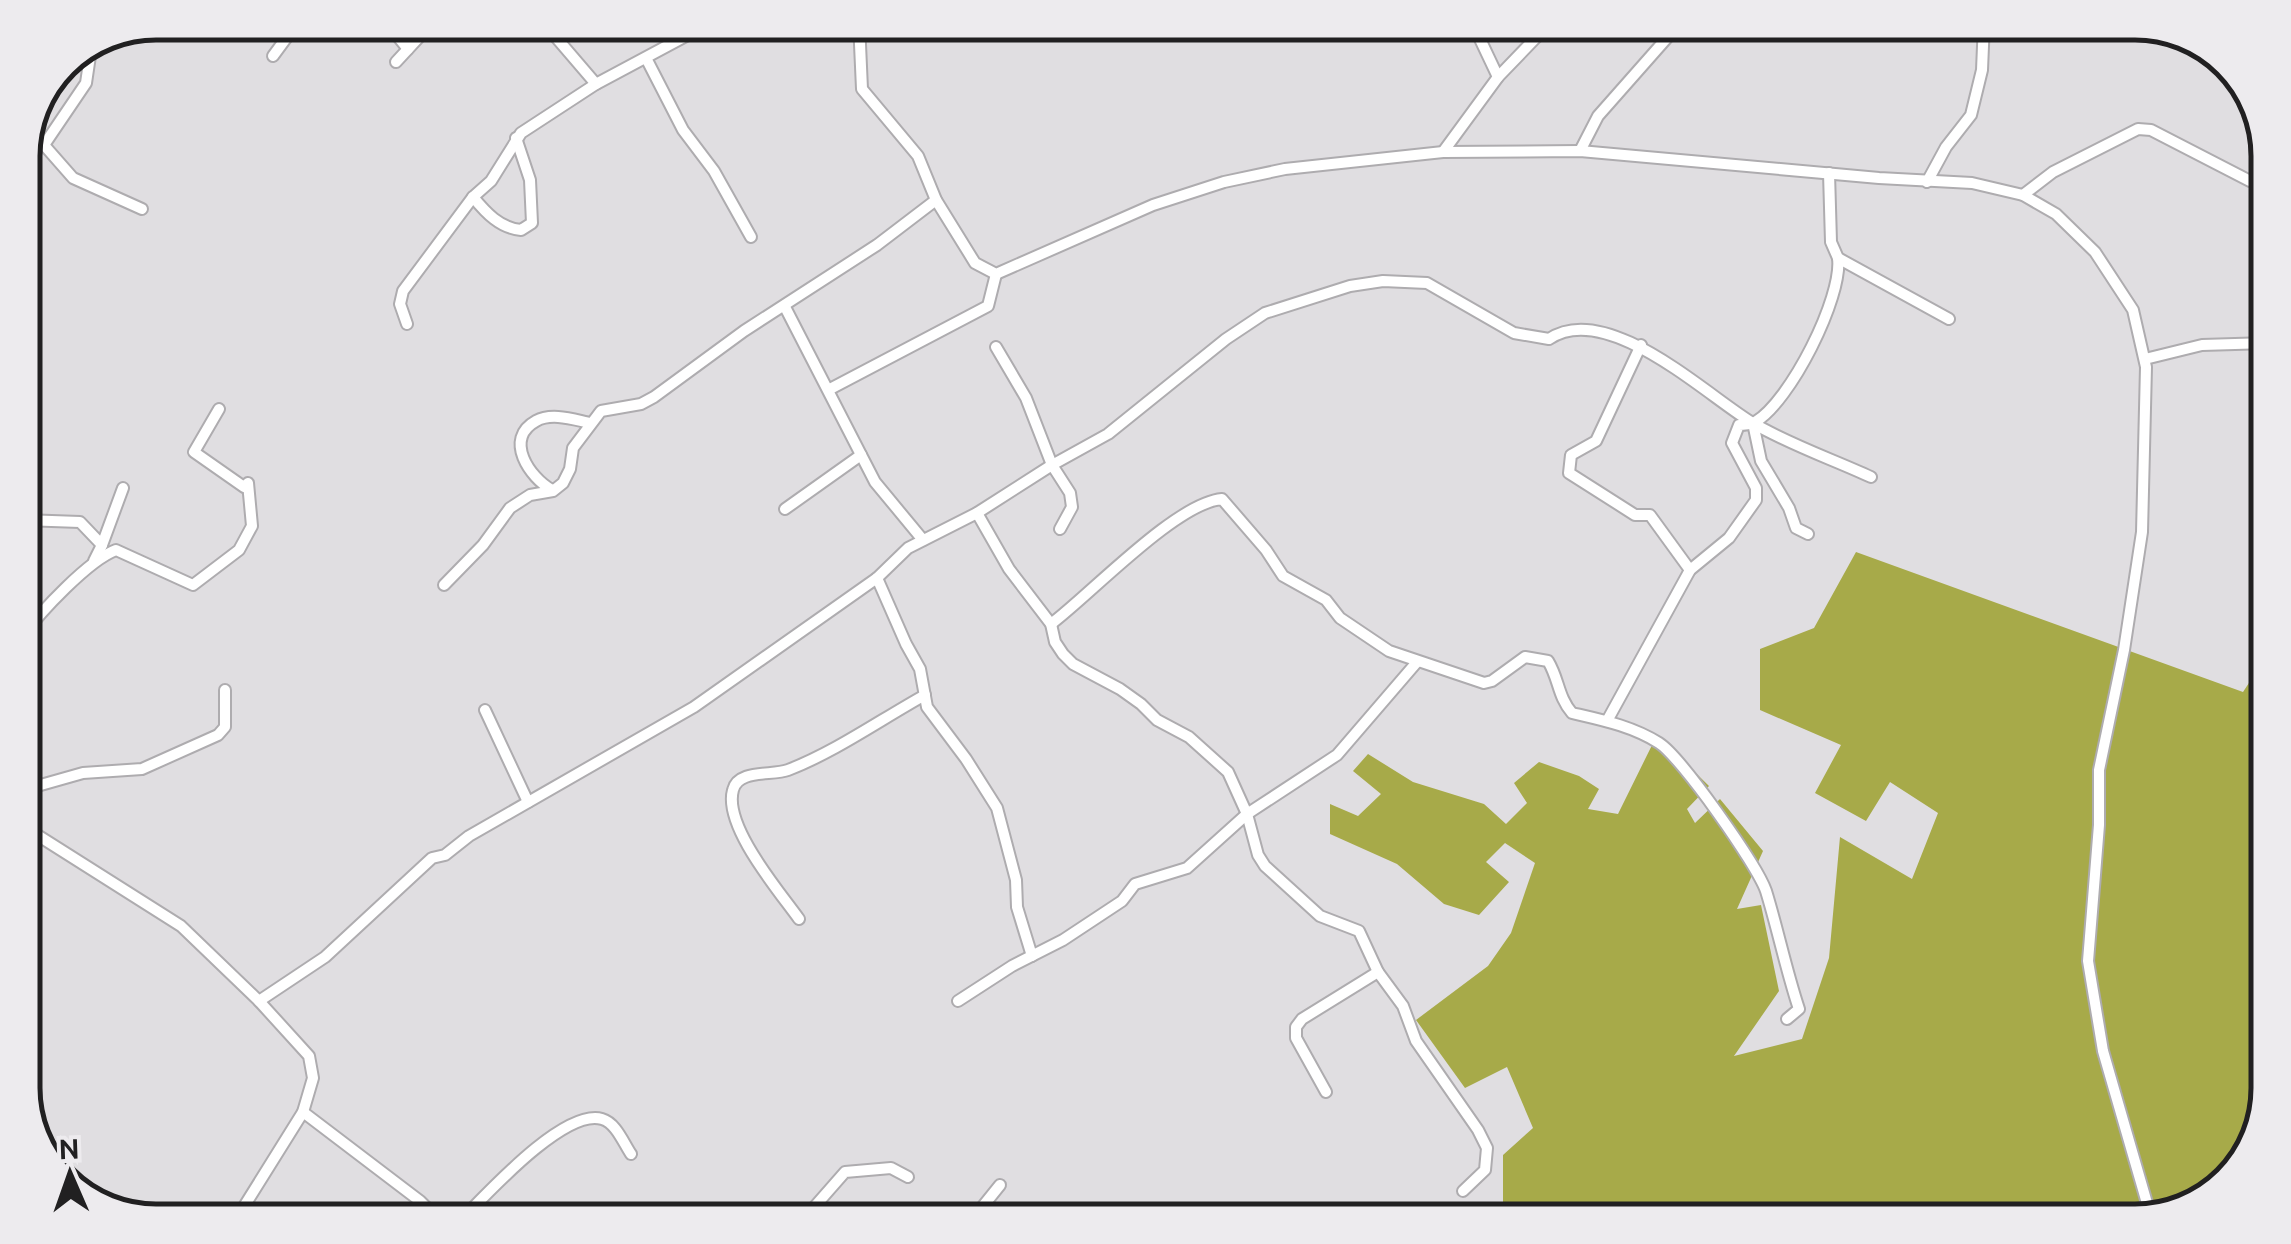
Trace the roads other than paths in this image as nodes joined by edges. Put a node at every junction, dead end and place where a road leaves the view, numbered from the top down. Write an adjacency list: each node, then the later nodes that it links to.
1 (285, 40): 12 (street)
2 (401, 40): 11 (street)
3 (416, 40): 11 (street)
4 (558, 40): 17 (street)
5 (679, 40): 13 (street)
6 (861, 40): 28 (street)
7 (1480, 40): 16 (street)
8 (1534, 40): 16 (street)
9 (1665, 40): 21 (street)
10 (1983, 40): 25 (street)
11 (408, 49): 15 (street)
12 (273, 56)
13 (646, 58): 17 (street); 30 (street)
14 (89, 62): 20 (street)
15 (396, 62)
16 (1498, 77): 22 (street)
17 (596, 84): 18 (street)
18 (516, 138): 27 (street); 27 (street)
19 (41, 143): 20 (street)
20 (44, 145): 29 (street)
21 (1580, 151): 22 (street); 23 (street)
22 (1444, 152): 32 (street)
23 (1829, 173): 25 (street); 31 (street)
24 (2251, 181): 26 (street)
25 (1928, 182): 26 (street)
26 (2023, 195): 39 (street)
27 (473, 197): 35 (street)
28 (936, 200): 32 (street); 33 (street)
29 (142, 209)
30 (751, 238)
31 (1838, 258): 34 (street); 43 (street)
32 (996, 274): 40 (street)
33 (785, 308): 40 (street); 42 (street)
34 (1949, 319)
35 (407, 324)
36 (2251, 343): 39 (street)
37 (1641, 345): 43 (street); 45 (street); 57 (street)
38 (996, 346): 45 (street)
39 (2144, 359): 83 (street)
40 (830, 389): 44 (street)
41 (219, 410): 56 (street)
42 (591, 423): 48 (street); 48 (street)
43 (1754, 424): 46 (street); 53 (street); 57 (street)
44 (862, 455): 49 (street); 54 (street)
45 (1052, 465): 50 (street); 52 (street)
46 (1870, 477)
47 (122, 488): 55 (street)
48 (553, 491): 59 (street)
49 (785, 509)
50 (977, 513): 54 (street); 61 (street)
51 (40, 521): 55 (street)
52 (1060, 529)
53 (1808, 534)
54 (923, 540): 58 (street)
55 (102, 545): 56 (street)
56 (91, 566): 60 (street)
57 (1690, 570): 66 (street)
58 (878, 578): 64 (street); 68 (street)
59 (444, 585)
60 (40, 613)
61 (1051, 624): 62 (street); 69 (street)
62 (1418, 662): 66 (street); 69 (street)
63 (225, 690): 67 (street)
64 (925, 695): 71 (street); 72 (street)
65 (485, 710): 68 (street)
66 (1607, 721): 76 (street)
67 (40, 785)
68 (528, 802): 75 (street)
69 (1247, 814): 72 (street); 73 (street)
70 (40, 837): 75 (street)
71 (799, 920)
72 (1032, 956): 74 (street)
73 (1378, 972): 77 (street); 82 (street)
74 (958, 1000)
75 (259, 1001): 78 (street)
76 (1787, 1018)
77 (1326, 1092)
78 (303, 1112): 84 (street); 85 (street)
79 (630, 1154): 86 (street)
80 (908, 1177): 87 (street)
81 (1000, 1185): 88 (street)
82 (1464, 1192)
83 (2148, 1203)
84 (246, 1204)
85 (424, 1204)
86 (479, 1204)
87 (817, 1204)
88 (985, 1204)

